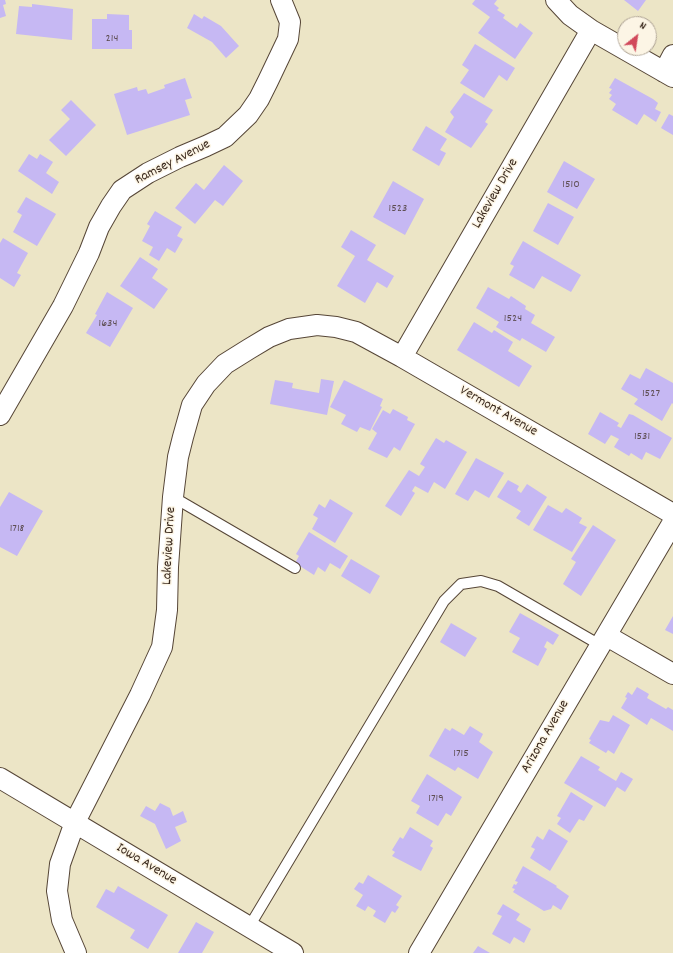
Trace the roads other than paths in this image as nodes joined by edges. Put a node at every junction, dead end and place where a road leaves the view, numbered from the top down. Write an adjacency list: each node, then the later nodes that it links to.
1 (280, 0): 7 (street, Ramsey Avenue)
2 (556, 0): 3 (street)
3 (591, 30): 4 (street); 6 (street, Lakeview Drive)
4 (670, 68)
5 (317, 325): 6 (street, Vermont Avenue); 8 (street, Lakeview Drive)
6 (402, 357): 9 (street, Vermont Avenue)
7 (0, 415)
8 (173, 497): 11 (lane); 15 (street, Lakeview Drive)
9 (673, 514)
10 (673, 522): 12 (street, Arizona Avenue)
11 (295, 568)
12 (603, 640): 13 (street); 16 (lane); 19 (street, Arizona Avenue)
13 (673, 674)
14 (0, 778): 15 (street, Iowa Avenue)
15 (75, 822): 16 (street, Iowa Avenue); 17 (street, Lakeview Drive)
16 (249, 927): 18 (street, Iowa Avenue)
17 (76, 953)
18 (292, 953)
19 (419, 953)

